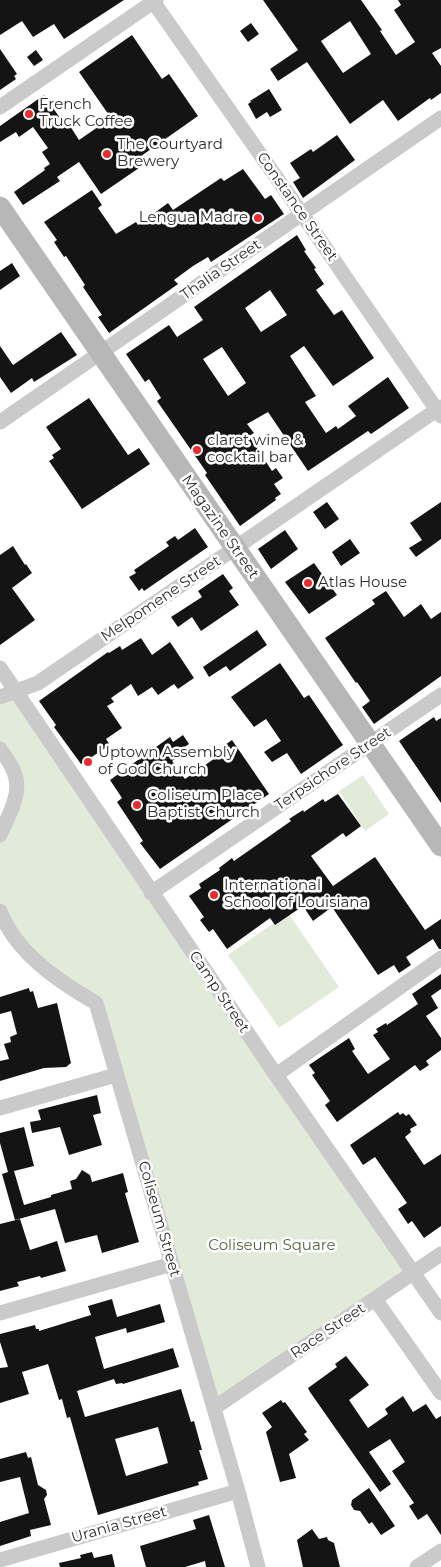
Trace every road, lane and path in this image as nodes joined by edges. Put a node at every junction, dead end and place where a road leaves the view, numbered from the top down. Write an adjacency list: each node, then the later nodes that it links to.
1 (154, 1): 2 (street); 5 (street, Constance Street)
2 (0, 107)
3 (441, 118): 5 (street, Thalia Street)
4 (0, 207): 6 (street, Magazine Street)
5 (302, 214): 6 (street, Thalia Street); 7 (street, Constance Street)
6 (101, 353): 8 (street, Thalia Street); 9 (street, Magazine Street)
7 (440, 411): 9 (street, Melpomene Street)
8 (0, 422)
9 (235, 549): 11 (street, Melpomene Street); 14 (street, Magazine Street)
10 (2, 675): 11 (street, Camp Street)
11 (16, 692): 13 (street, Melpomene Street); 18 (street, Camp Street)
12 (441, 695): 14 (street, Terpsichore Street)
13 (0, 697)
14 (370, 744): 17 (street, Magazine Street); 18 (street, Terpsichore Street)
15 (0, 748): 16 (street)
16 (0, 835)
17 (441, 846)
18 (151, 893): 22 (street, Camp Street)
19 (2, 920): 21 (street, Coliseum Street)
20 (441, 958): 22 (street)
21 (116, 1075): 23 (street); 25 (street, Coliseum Street)
22 (276, 1075): 26 (street, Camp Street)
23 (0, 1108)
24 (441, 1254): 26 (street, Race Street)
25 (172, 1264): 28 (street); 31 (street, Coliseum Street)
26 (413, 1273): 27 (street, Race Street); 29 (street, Camp Street)
27 (375, 1299): 30 (street); 31 (street, Race Street)
28 (0, 1313)
29 (441, 1313)
30 (441, 1392)
31 (214, 1408): 32 (street, Coliseum Street)
32 (238, 1491): 34 (street, Urania Street); 35 (street, Coliseum Street)
33 (441, 1551): 36 (street)
34 (0, 1560)
35 (258, 1567)
36 (417, 1567)

